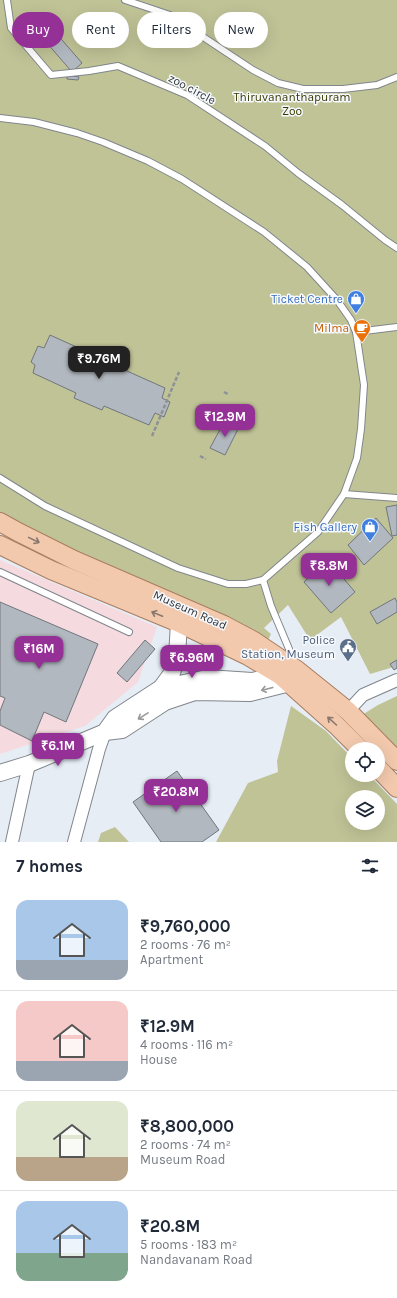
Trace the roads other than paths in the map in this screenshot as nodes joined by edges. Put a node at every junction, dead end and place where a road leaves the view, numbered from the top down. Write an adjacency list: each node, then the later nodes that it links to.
1 (7, 0): 5 (lane, zoo circle)
2 (125, 0): 3 (lane)
3 (397, 77)
4 (0, 118): 7 (lane)
5 (397, 248)
6 (397, 327): 7 (lane)
7 (356, 332): 9 (lane)
8 (0, 478): 14 (lane)
9 (344, 494): 10 (lane); 14 (lane)
10 (397, 498)
11 (0, 522): 17 (main road, Museum Road, one-way to 17)
12 (0, 545): 15 (main road, Museum Road, one-way to 12)
13 (0, 572): 16 (lane)
14 (263, 580): 17 (lane)
15 (179, 623): 17 (main road, Museum Road); 19 (street)
16 (129, 632)
17 (289, 676): 19 (street); 20 (main road, Museum Road); 21 (street, one-way to 21); 22 (main road, Museum Road, one-way to 17)
18 (397, 680): 20 (street)
19 (161, 688): 21 (street)
20 (348, 711): 23 (main road, Museum Road)
21 (105, 732): 24 (street); 29 (street)
22 (353, 742)
23 (397, 761)
24 (29, 764): 25 (street); 28 (street)
25 (0, 773)
26 (385, 775): 27 (main road)
27 (397, 788)
28 (12, 842)
29 (74, 842)

